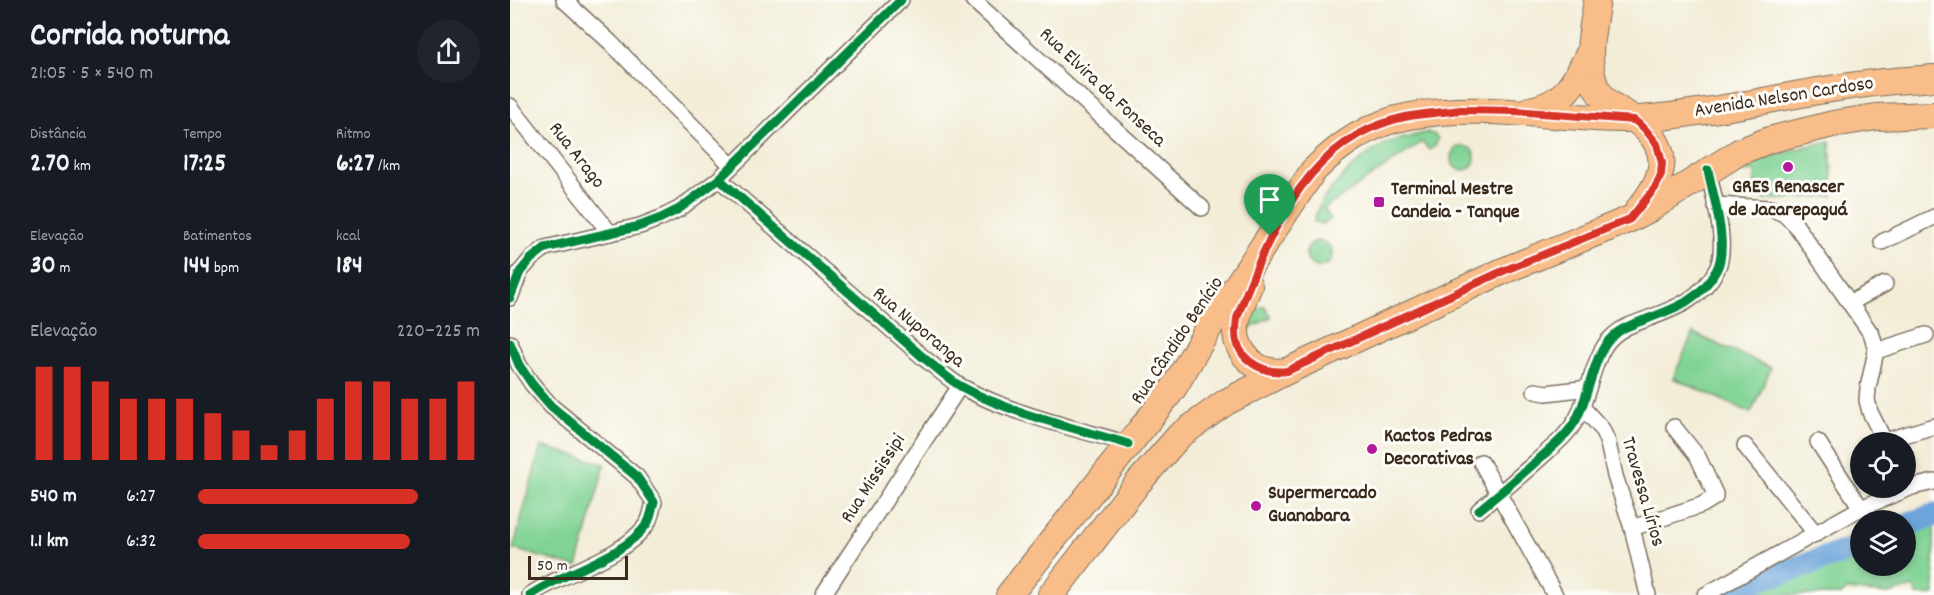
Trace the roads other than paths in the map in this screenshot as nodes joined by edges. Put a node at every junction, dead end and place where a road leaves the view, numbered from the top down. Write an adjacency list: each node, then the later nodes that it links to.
1 (564, 0): 11 (street)
2 (901, 0): 11 (street)
3 (973, 0): 15 (street, Rua Elvira da Fonseca)
4 (1597, 0): 5 (main road)
5 (1590, 51): 8 (main road); 10 (main road)
6 (1934, 78): 10 (main road, Avenida Nelson Cardoso)
7 (510, 106): 18 (street, Rua Arago)
8 (1515, 111): 10 (main road, Rua Cândido Benício); 19 (main road, Rua Cândido Benício)
9 (1934, 115): 12 (main road, Avenida Nelson Cardoso)
10 (1634, 120): 17 (main road)
11 (732, 166): 13 (street)
12 (1708, 170): 14 (street); 17 (main road, Avenida Nelson Cardoso)
13 (719, 180): 18 (street); 28 (street, Rua Nuporanga)
14 (1715, 205): 23 (street); 29 (street)
15 (1202, 208)
16 (1934, 218): 20 (street)
17 (1630, 219): 27 (main road)
18 (610, 232): 22 (street)
19 (1270, 236): 27 (main road); 37 (main road, Rua Cândido Benício)
20 (1882, 242)
21 (1885, 284): 23 (street)
22 (510, 298)
23 (1850, 303): 26 (street)
24 (1926, 335): 26 (street)
25 (510, 343): 48 (street)
26 (1876, 351): 34 (street)
27 (1287, 371): 51 (main road)
28 (960, 386): 37 (street, Rua Nuporanga); 49 (street, Rua Mississipi)
29 (1588, 388): 30 (street); 31 (street)
30 (1534, 391)
31 (1582, 407): 42 (street); 46 (street, Travessa Lírios)
32 (1934, 426): 35 (street)
33 (1674, 427): 46 (street)
34 (1880, 432)
35 (1916, 432)
36 (1818, 442): 44 (street)
37 (1128, 444): 50 (main road, Rua Cândido Benício)
38 (1745, 446): 47 (street)
39 (1481, 462): 42 (street)
40 (1916, 482): 41 (street)
41 (1934, 482)
42 (1500, 494): 45 (street); 52 (street)
43 (1879, 498): 44 (street)
44 (1861, 508): 47 (street)
45 (1479, 510)
46 (1632, 528): 53 (street, Travessa Lírios)
47 (1816, 534): 54 (street)
48 (530, 595)
49 (823, 595)
50 (1009, 595)
51 (1052, 595)
52 (1556, 595)
53 (1648, 595)
54 (1705, 595)

